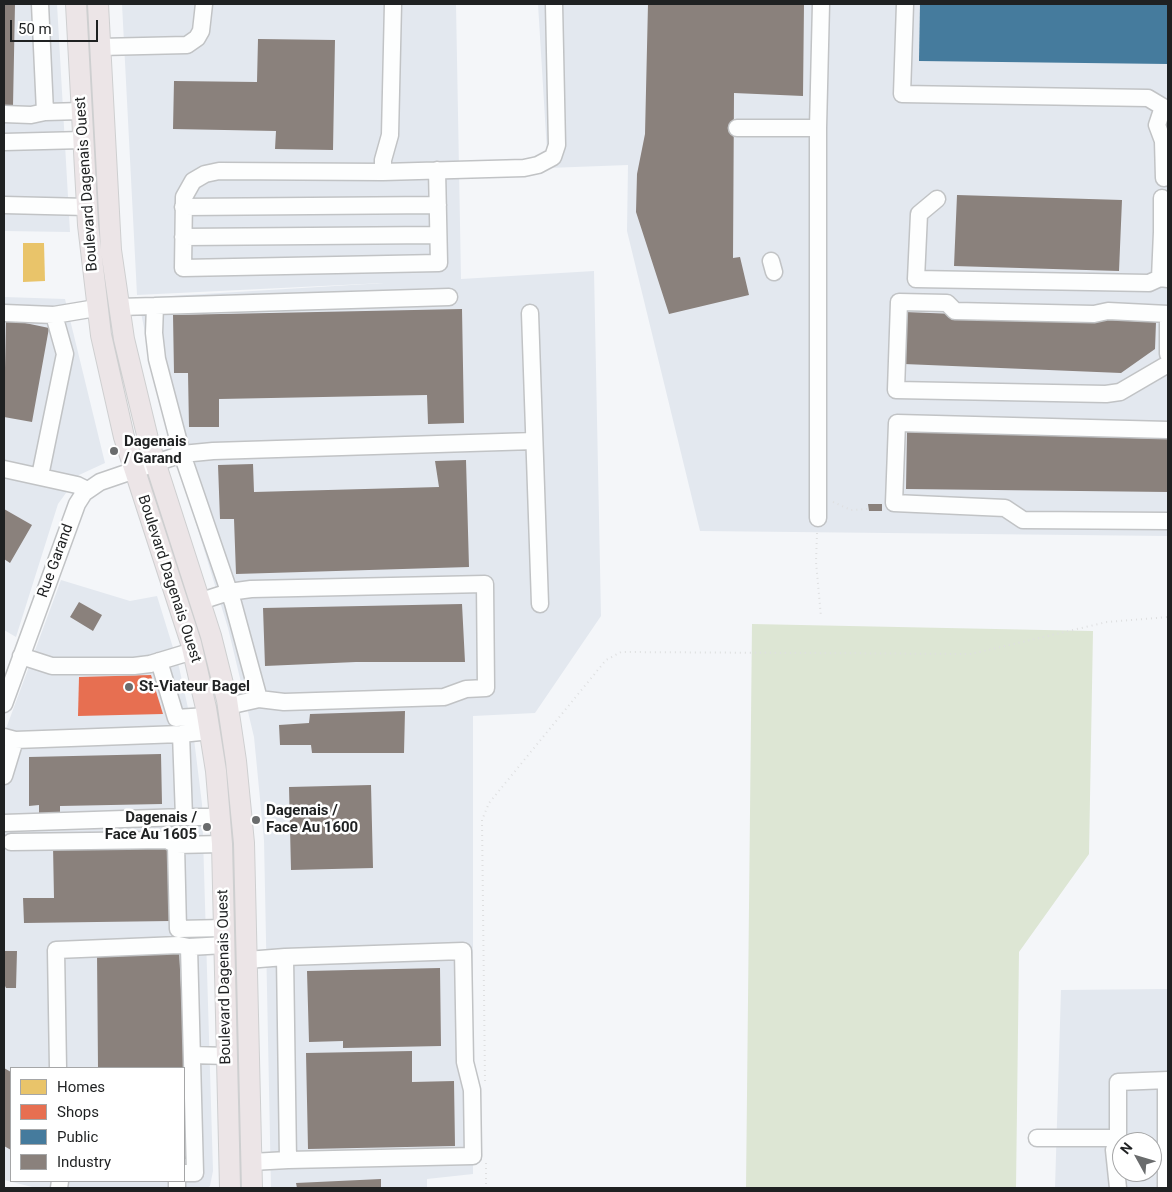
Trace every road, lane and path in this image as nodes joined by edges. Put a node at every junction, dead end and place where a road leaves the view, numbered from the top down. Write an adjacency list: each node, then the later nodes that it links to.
1 (40, 4): 12 (street)
2 (76, 4): 11 (main road, Boulevard Dagenais Ouest)
3 (98, 4): 9 (main road, Boulevard Dagenais Ouest)
4 (204, 4): 9 (street)
5 (393, 4): 19 (street)
6 (554, 4): 18 (street)
7 (821, 4): 15 (street)
8 (905, 4): 10 (street)
9 (100, 48): 33 (main road, Boulevard Dagenais Ouest)
10 (1165, 108): 20 (street)
11 (82, 111): 12 (street); 16 (main road, Boulevard Dagenais Ouest)
12 (45, 112): 13 (street)
13 (4, 114)
14 (737, 128): 15 (street)
15 (818, 128): 49 (street)
16 (83, 140): 17 (street); 25 (main road, Boulevard Dagenais Ouest)
17 (4, 142)
18 (437, 170): 19 (street); 23 (street)
19 (383, 172): 26 (street)
20 (1164, 178)
21 (1162, 198): 27 (street)
22 (938, 199): 30 (street)
23 (438, 205): 26 (street); 28 (street)
24 (4, 206): 25 (street)
25 (87, 207): 34 (main road, Boulevard Dagenais Ouest)
26 (183, 207): 29 (street)
27 (1165, 232): 30 (street)
28 (438, 235): 29 (street); 29 (street)
29 (183, 237)
30 (1164, 279)
31 (449, 297): 32 (street)
32 (155, 306): 33 (street); 43 (street)
33 (119, 307): 44 (main road, Boulevard Dagenais Ouest)
34 (96, 308): 38 (street); 46 (main road, Boulevard Dagenais Ouest)
35 (4, 313): 38 (street)
36 (530, 313): 42 (street)
37 (1168, 314): 39 (street); 40 (street)
38 (54, 315): 47 (street)
39 (1168, 354)
40 (1168, 364)
41 (1168, 430): 52 (street)
42 (534, 441): 43 (street, Rue Garand); 55 (street)
43 (182, 454): 44 (street, Rue Garand); 53 (street)
44 (156, 463): 46 (street, Rue Garand); 54 (main road, Boulevard Dagenais Ouest)
45 (4, 469): 47 (street)
46 (134, 469): 48 (street, Rue Garand); 58 (main road, Boulevard Dagenais Ouest)
47 (40, 476): 48 (street)
48 (87, 490): 59 (street, Rue Garand)
49 (818, 492): 50 (path); 51 (street)
50 (868, 509)
51 (818, 518): 56 (path)
52 (1168, 521)
53 (229, 592): 54 (street); 61 (street); 61 (street)
54 (201, 602): 63 (main road, Boulevard Dagenais Ouest)
55 (540, 604)
56 (821, 617)
57 (1168, 617): 82 (path)
58 (193, 651): 60 (street); 64 (main road, Boulevard Dagenais Ouest)
59 (21, 656): 60 (street); 62 (street, Rue Garand)
60 (159, 661): 64 (street)
61 (259, 699): 63 (street)
62 (4, 704)
63 (228, 706): 77 (main road, Boulevard Dagenais Ouest)
64 (209, 723): 65 (street); 69 (main road, Boulevard Dagenais Ouest)
65 (181, 734): 66 (street); 68 (street)
66 (9, 739): 67 (street)
67 (4, 776)
68 (184, 817): 69 (street); 70 (street)
69 (220, 817): 72 (main road, Boulevard Dagenais Ouest)
70 (4, 823)
71 (11, 842): 73 (street)
72 (222, 844): 73 (street); 74 (main road, Boulevard Dagenais Ouest)
73 (176, 845): 74 (street)
74 (224, 936): 75 (street); 79 (main road, Boulevard Dagenais Ouest)
75 (189, 947): 78 (street); 80 (street)
76 (285, 957): 77 (street); 87 (street); 87 (street)
77 (247, 960): 88 (main road, Boulevard Dagenais Ouest)
78 (192, 1056): 79 (street); 89 (street)
79 (227, 1056): 90 (main road, Boulevard Dagenais Ouest)
80 (58, 1067)
81 (1167, 1080): 83 (street); 93 (street)
82 (485, 1089)
83 (1118, 1132)
84 (1038, 1138): 85 (street)
85 (1112, 1138)
86 (486, 1158): 92 (path)
87 (288, 1160): 88 (street)
88 (251, 1162): 91 (main road, Boulevard Dagenais Ouest)
89 (185, 1173)
90 (230, 1188)
91 (252, 1188)
92 (486, 1188)
93 (1166, 1188)

